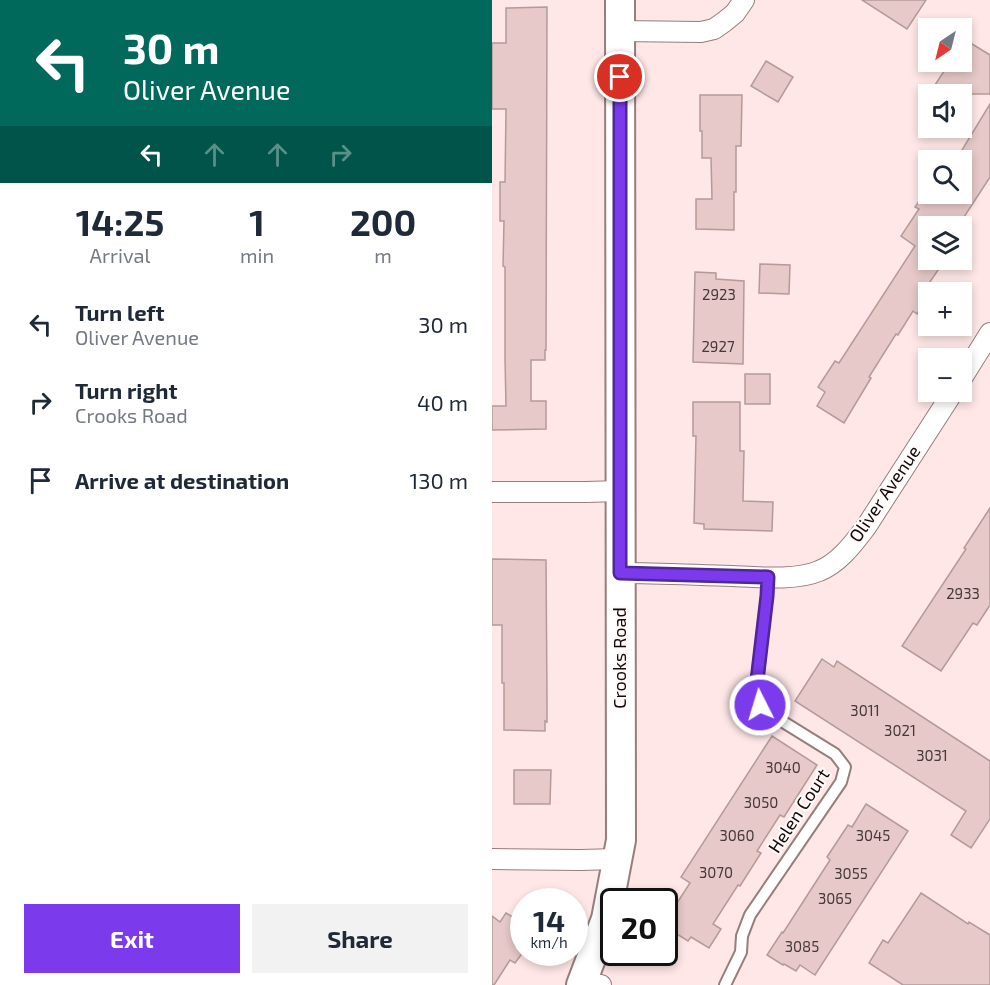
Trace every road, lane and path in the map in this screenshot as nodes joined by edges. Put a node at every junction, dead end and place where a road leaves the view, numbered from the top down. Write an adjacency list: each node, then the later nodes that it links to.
1 (620, 0): 3 (main road, Crooks Road)
2 (744, 0): 3 (street)
3 (621, 31): 7 (main road, Crooks Road)
4 (990, 333): 5 (street)
5 (972, 362)
6 (947, 402): 10 (street, Oliver Avenue)
7 (620, 491): 8 (street); 9 (main road, Crooks Road)
8 (492, 492)
9 (620, 573): 10 (street, Oliver Avenue); 12 (main road, Crooks Road)
10 (768, 577): 14 (lane, Helen Court)
11 (492, 859): 12 (street)
12 (617, 859): 13 (main road, Crooks Road)
13 (588, 984)
14 (725, 985)

